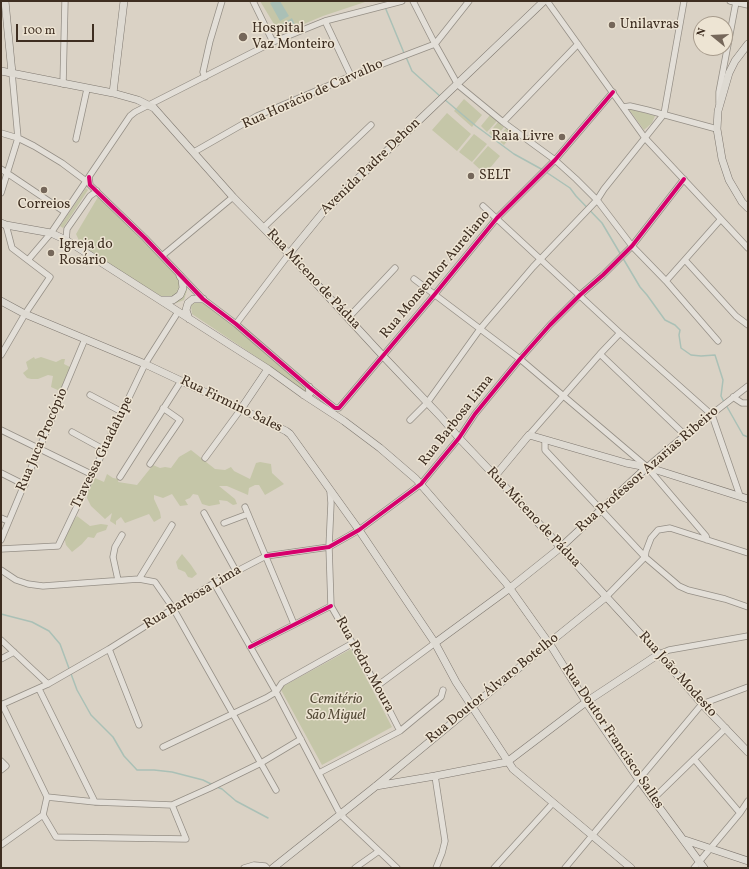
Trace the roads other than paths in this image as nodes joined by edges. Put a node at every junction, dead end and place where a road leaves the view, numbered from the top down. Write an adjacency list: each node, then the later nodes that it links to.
1 (5, 1): 20 (main road)
2 (65, 1): 23 (street)
3 (124, 1): 27 (main road)
4 (222, 1): 22 (street)
5 (253, 1): 15 (street)
6 (402, 1): 14 (street)
7 (413, 1): 16 (street)
8 (469, 1): 16 (street)
9 (546, 1): 17 (street); 24 (main road, Avenida Padre Dehon)
10 (684, 1): 31 (street)
11 (730, 1): 12 (street)
12 (736, 2): 13 (street); 30 (street)
13 (748, 5)
14 (325, 21): 15 (street); 21 (street)
15 (272, 42): 22 (street)
16 (434, 44): 21 (street, Rua Horácio de Carvalho); 24 (street)
17 (578, 44): 26 (street); 32 (street)
18 (748, 44): 30 (main road)
19 (1, 71): 20 (main road)
20 (12, 73): 23 (main road); 36 (street)
21 (351, 76): 39 (street, Rua Horácio de Carvalho)
22 (205, 77): 28 (street)
23 (63, 84): 25 (main road)
24 (458, 85): 32 (street); 60 (main road, Avenida Padre Dehon)
25 (87, 89): 27 (main road); 38 (street)
26 (613, 92): 29 (street); 40 (street, Rua Monsenhor Aureliano)
27 (113, 93): 28 (main road)
28 (149, 104): 39 (main road, Rua Miceno de Pádua); 44 (street)
29 (623, 107): 31 (street); 37 (street)
30 (718, 111): 34 (main road)
31 (664, 114): 34 (street); 37 (street)
32 (503, 122): 40 (street)
33 (371, 125): 55 (street)
34 (717, 129): 50 (main road)
35 (1, 133): 36 (street)
36 (18, 138): 42 (street); 44 (street)
37 (645, 138): 43 (street); 48 (street)
38 (76, 140)
39 (194, 152): 47 (main road, Rua Miceno de Pádua)
40 (555, 160): 48 (street); 52 (street, Rua Monsenhor Aureliano)
41 (1, 169): 42 (street)
42 (8, 173): 46 (street); 51 (street)
43 (684, 179): 53 (street); 58 (street, Rua Barbosa Lima)
44 (87, 182): 45 (street); 51 (street)
45 (97, 191): 57 (street); 61 (street)
46 (1, 193)
47 (233, 197): 55 (main road, Rua Miceno de Pádua); 61 (street)
48 (597, 200): 58 (street); 63 (street)
49 (483, 206): 52 (street)
50 (748, 208)
51 (65, 212): 56 (street)
52 (497, 218): 63 (street); 69 (street, Rua Monsenhor Aureliano)
53 (721, 219): 59 (street); 64 (street)
54 (3, 224): 56 (main road, Rua Doutor Francisco Salles); 62 (street)
55 (264, 227): 60 (main road, Rua Miceno de Pádua)
56 (51, 233): 57 (main road, Rua Doutor Francisco Salles); 62 (street)
57 (66, 240): 72 (main road, Rua Doutor Francisco Salles)
58 (632, 246): 68 (street); 70 (street, Rua Barbosa Lima)
59 (748, 248)
60 (289, 254): 76 (main road, Rua Miceno de Pádua); 78 (street)
61 (162, 256): 66 (street)
62 (28, 260): 75 (street)
63 (541, 260): 70 (street); 80 (street)
64 (685, 260): 68 (street); 79 (street)
65 (395, 268): 76 (street)
66 (180, 276): 71 (street); 72 (main road)
67 (414, 279): 69 (street)
68 (666, 281): 83 (street)
69 (435, 294): 80 (street); 86 (street, Rua Monsenhor Aureliano)
70 (580, 295): 81 (street); 87 (street, Rua Barbosa Lima)
71 (203, 299): 77 (main road); 78 (street)
72 (159, 300): 74 (main road, Rua Doutor Francisco Salles)
73 (1, 301): 75 (main road, Rua Firmino Sales)
74 (178, 312): 77 (main road, Rua Doutor Francisco Salles); 88 (street, Travessa Guadalupe)
75 (25, 314): 82 (main road, Rua Firmino Sales); 85 (street)
76 (348, 318): 86 (main road, Rua Miceno de Pádua)
77 (189, 319): 89 (main road, Rua Doutor Francisco Salles)
78 (236, 324): 92 (street)
79 (748, 325)
80 (480, 329): 87 (street); 98 (street)
81 (620, 333): 84 (street); 103 (street)
82 (85, 339): 88 (main road, Rua Firmino Sales); 113 (street, Rua Juca Procópio)
83 (718, 341)
84 (600, 354): 95 (street); 109 (street)
85 (1, 355)
86 (382, 356): 98 (main road, Rua Miceno de Pádua); 100 (street, Rua Monsenhor Aureliano)
87 (520, 359): 95 (street); 110 (street, Rua Barbosa Lima)
88 (145, 364): 90 (main road, Rua Firmino Sales); 102 (street, Travessa Guadalupe)
89 (268, 370): 94 (main road, Rua Doutor Francisco Salles); 101 (main road)
90 (181, 381): 99 (street); 101 (main road, Rua Firmino Sales)
91 (748, 386): 96 (street, Rua Professor Azarias Ribeiro)
92 (309, 387): 94 (main road); 100 (street)
93 (90, 395): 102 (street)
94 (304, 395): 105 (main road, Rua Doutor Francisco Salles)
95 (564, 396): 108 (street); 114 (street)
96 (733, 397): 97 (street); 103 (street, Rua Professor Azarias Ribeiro)
97 (748, 402)
98 (427, 403): 104 (street); 110 (main road, Rua Miceno de Pádua)
99 (163, 408): 117 (street); 122 (street)
100 (339, 408): 105 (main road)
101 (241, 409): 115 (street); 129 (main road, Rua Firmino Sales)
102 (122, 412): 112 (street, Travessa Guadalupe)
103 (712, 415): 109 (street, Rua Professor Azarias Ribeiro); 127 (street)
104 (410, 420)
105 (344, 421): 125 (main road, Rua Doutor Francisco Salles)
106 (1, 430): 113 (street)
107 (72, 432): 112 (street)
108 (529, 435): 111 (main road); 123 (main road)
109 (685, 435): 118 (street, Rua Professor Azarias Ribeiro)
110 (459, 438): 123 (main road, Rua Miceno de Pádua); 125 (street, Rua Barbosa Lima)
111 (545, 440): 116 (main road); 131 (street)
112 (103, 449): 121 (street, Travessa Guadalupe)
113 (40, 450): 121 (street); 126 (street, Rua Juca Procópio)
114 (630, 453): 116 (street); 118 (street)
115 (205, 458)
116 (626, 463): 118 (main road)
117 (150, 464)
118 (647, 467): 119 (main road); 124 (street); 131 (main road, Rua Professor Azarias Ribeiro)
119 (664, 472): 124 (street); 127 (main road)
120 (1, 473): 126 (street)
121 (91, 474): 144 (street, Travessa Guadalupe)
122 (120, 476)
123 (496, 476): 143 (main road, Rua Miceno de Pádua)
124 (659, 481): 141 (street)
125 (421, 484): 138 (street, Rua Barbosa Lima); 153 (main road, Rua Doutor Francisco Salles)
126 (25, 485): 135 (street, Rua Juca Procópio)
127 (740, 496): 128 (main road)
128 (748, 499)
129 (335, 502): 138 (main road, Rua Firmino Sales); 142 (street, Rua Pedro Moura)
130 (245, 507): 133 (street)
131 (601, 510): 143 (main road, Rua Professor Azarias Ribeiro); 147 (street)
132 (204, 513): 149 (street)
133 (248, 514): 136 (street); 146 (street)
134 (1, 518): 135 (street)
135 (8, 521): 140 (street, Rua Juca Procópio)
136 (224, 523)
137 (172, 525): 150 (street)
138 (359, 530): 142 (street, Rua Barbosa Lima); 162 (main road, Rua Firmino Sales)
139 (122, 535): 151 (street)
140 (1, 540)
141 (707, 540): 145 (street); 147 (street, Rua Doutor Álvaro Botelho)
142 (329, 547): 146 (street, Rua Barbosa Lima); 155 (street, Rua Pedro Moura)
143 (560, 548): 153 (main road, Rua Professor Azarias Ribeiro); 154 (main road, Rua Miceno de Pádua)
144 (1, 549)
145 (748, 553)
146 (266, 556): 149 (street, Rua Barbosa Lima); 158 (street)
147 (645, 557): 154 (street, Rua Doutor Álvaro Botelho); 156 (street)
148 (1, 570): 151 (street)
149 (236, 571): 152 (street, Rua Barbosa Lima)
150 (139, 579): 151 (street); 157 (street)
151 (118, 580)
152 (214, 583): 157 (street, Rua Barbosa Lima); 164 (street)
153 (510, 588): 162 (main road, Rua Professor Azarias Ribeiro); 163 (main road, Rua Doutor Francisco Salles)
154 (606, 597): 163 (main road, Rua Doutor Álvaro Botelho); 167 (main road, Rua João Modesto)
155 (331, 606): 158 (street); 161 (street, Rua Pedro Moura)
156 (748, 607)
157 (173, 608): 165 (street, Rua Barbosa Lima); 179 (street)
158 (294, 624): 164 (street)
159 (748, 636): 167 (street)
160 (1, 640): 166 (street)
161 (353, 643): 170 (street, Rua Pedro Moura); 174 (street)
162 (435, 643): 170 (street, Rua Professor Azarias Ribeiro); 178 (main road, Rua Firmino Sales)
163 (549, 643): 175 (main road, Rua Doutor Francisco Salles); 178 (main road, Rua Doutor Álvaro Botelho)
164 (250, 647): 174 (street)
165 (109, 650): 169 (street, Rua Barbosa Lima); 180 (street)
166 (14, 652): 168 (street); 169 (street)
167 (659, 654): 175 (main road); 176 (main road, Rua João Modesto)
168 (1, 659)
169 (48, 684): 172 (street, Rua Barbosa Lima)
170 (378, 686): 182 (street, Rua Pedro Moura)
171 (748, 687): 176 (street)
172 (38, 689): 177 (street, Rua Barbosa Lima); 197 (street)
173 (443, 690): 182 (street)
174 (276, 692): 179 (street); 183 (street)
175 (586, 702): 187 (main road); 191 (main road, Rua Doutor Francisco Salles)
176 (702, 704): 181 (main road, Rua João Modesto); 191 (street)
177 (1, 705): 194 (street)
178 (472, 707): 187 (main road, Rua Firmino Sales); 192 (main road, Rua Doutor Álvaro Botelho)
179 (233, 713): 184 (street); 188 (street)
180 (139, 725)
181 (726, 728): 185 (main road, Rua João Modesto); 186 (street)
182 (400, 731): 189 (street)
183 (301, 739): 188 (street); 189 (street)
184 (163, 747)
185 (748, 752)
186 (694, 759): 195 (street); 200 (street)
187 (507, 762): 190 (main road); 198 (main road, Rua Firmino Sales)
188 (261, 763): 193 (street); 199 (street)
189 (319, 774): 201 (street)
190 (435, 776): 192 (main road); 215 (street)
191 (639, 780): 195 (main road, Rua Doutor Francisco Salles); 203 (street)
192 (384, 782): 201 (main road)
193 (276, 790)
194 (47, 797): 197 (street); 202 (street)
195 (653, 799): 204 (main road, Rua Doutor Francisco Salles)
196 (748, 801): 200 (street)
197 (95, 802): 199 (street)
198 (553, 803): 203 (main road, Rua Firmino Sales); 216 (street)
199 (172, 805): 202 (street)
200 (740, 813): 206 (street)
201 (341, 814): 207 (street); 212 (main road)
202 (43, 815): 205 (street)
203 (592, 836): 217 (street); 218 (main road, Rua Firmino Sales)
204 (684, 840): 206 (main road); 209 (main road, Rua Doutor Francisco Salles)
205 (1, 845)
206 (711, 848): 208 (main road); 209 (street)
207 (379, 851): 213 (street); 214 (street)
208 (748, 861)
209 (700, 862): 219 (street); 220 (main road, Rua Doutor Francisco Salles)
210 (244, 868): 211 (street)
211 (267, 868)
212 (273, 868)
213 (355, 868)
214 (397, 868)
215 (436, 868)
216 (494, 868)
217 (565, 868)
218 (631, 868)
219 (694, 868)
220 (704, 868)

